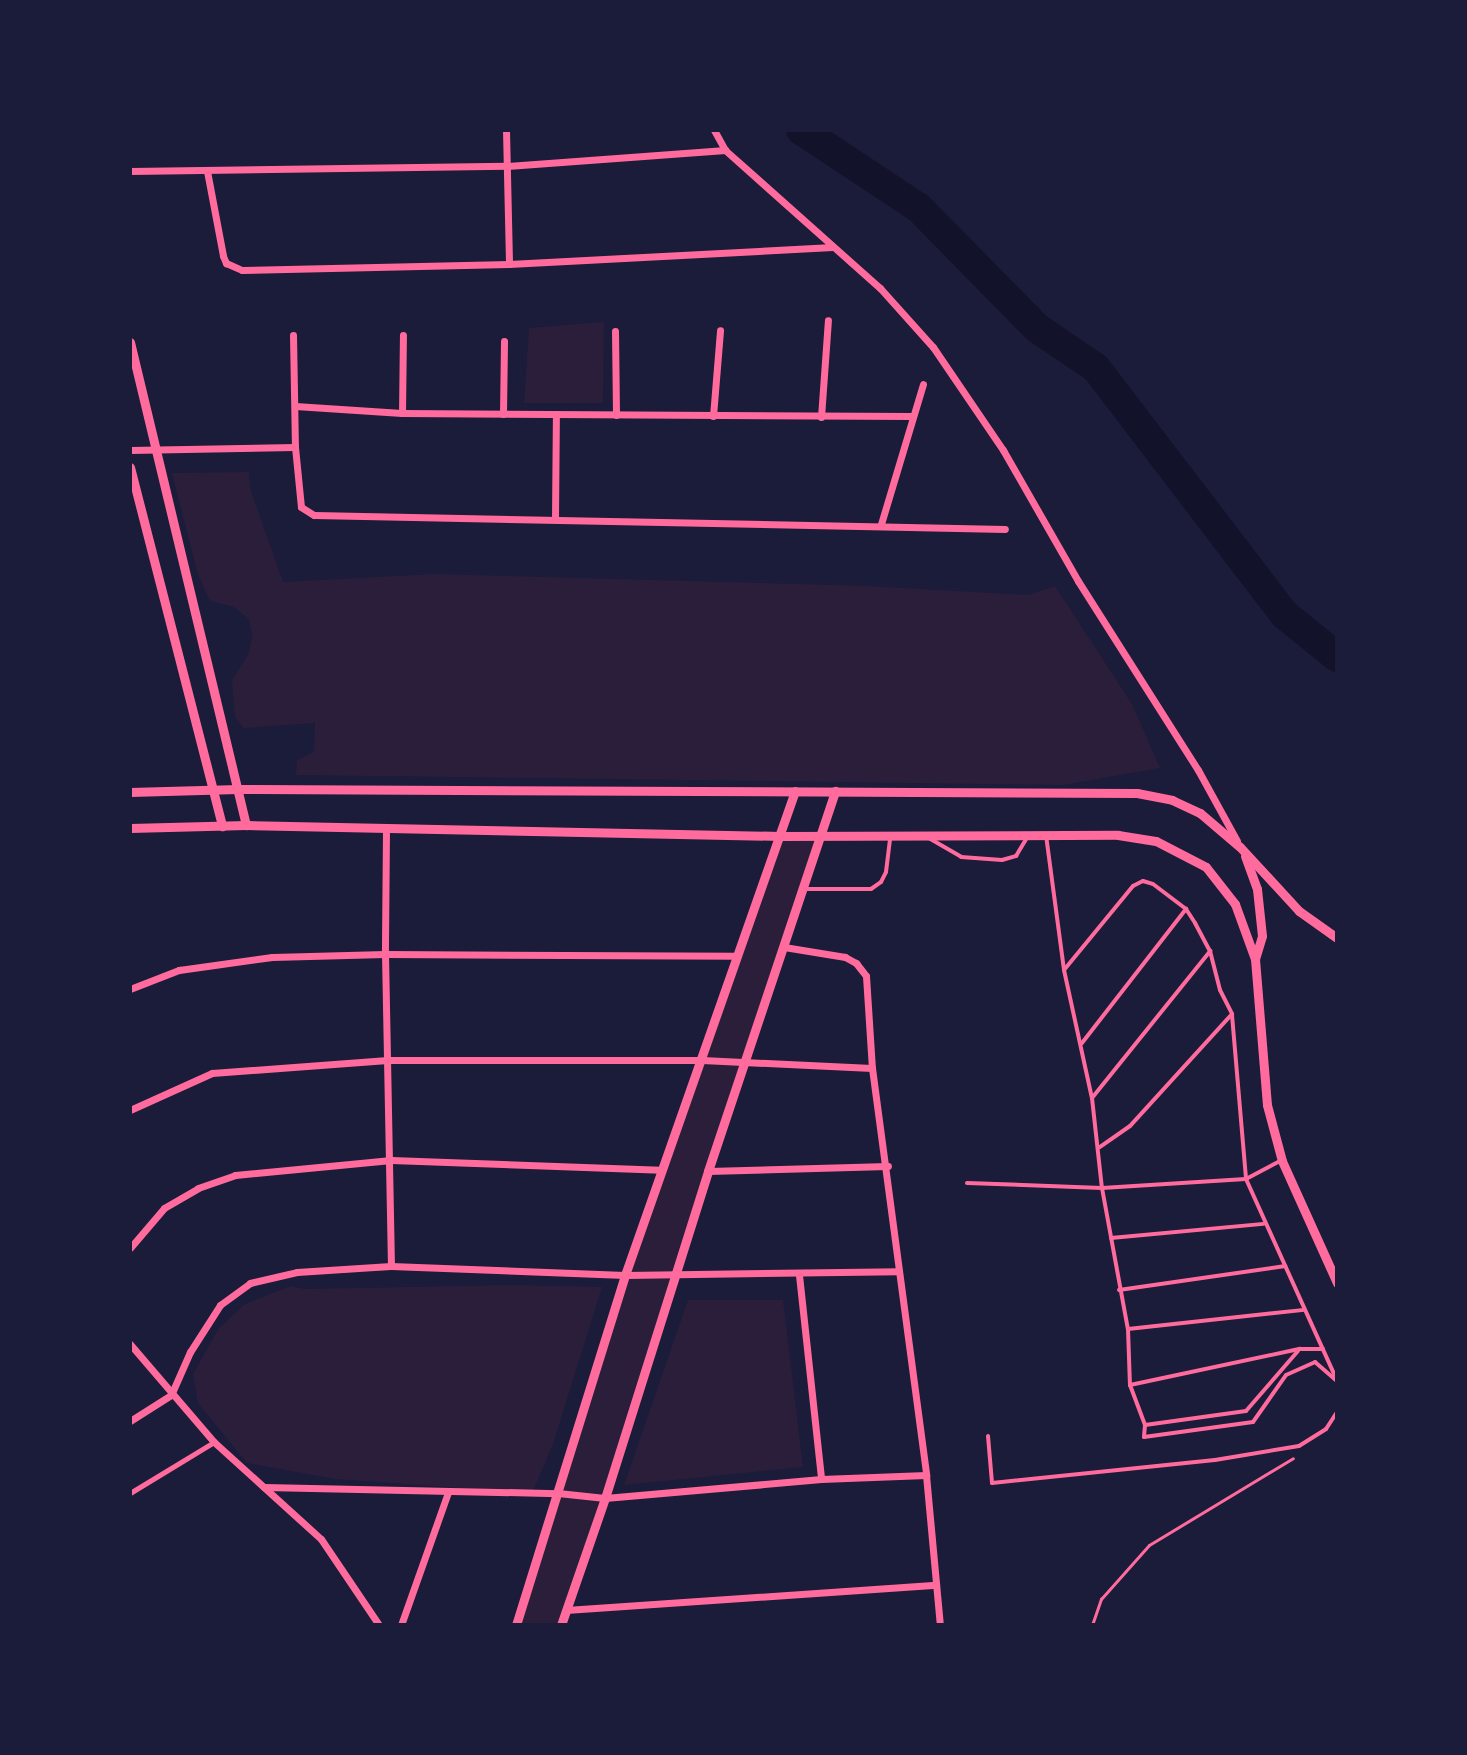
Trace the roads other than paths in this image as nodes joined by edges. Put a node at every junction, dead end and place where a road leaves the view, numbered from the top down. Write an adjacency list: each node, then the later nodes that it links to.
1 (506, 130): 4 (street)
2 (714, 130): 3 (street)
3 (725, 150): 4 (street); 7 (street)
4 (507, 166): 6 (street); 8 (street)
5 (130, 171): 6 (street)
6 (207, 171): 8 (street)
7 (833, 247): 8 (street); 47 (street)
8 (509, 264)
9 (828, 320): 24 (street)
10 (720, 330): 22 (street)
11 (615, 331): 21 (street)
12 (293, 335): 17 (street)
13 (403, 335): 18 (street)
14 (504, 341): 19 (street)
15 (130, 342): 26 (street)
16 (923, 384): 23 (street)
17 (295, 406): 18 (street); 25 (street)
18 (402, 413): 19 (street)
19 (503, 414): 20 (street)
20 (556, 414): 21 (street); 29 (street)
21 (616, 415): 22 (street)
22 (713, 416): 24 (street)
23 (912, 416): 24 (street); 30 (street)
24 (821, 417)
25 (295, 447): 26 (street); 29 (street)
26 (154, 448): 27 (street); 33 (street)
27 (130, 450)
28 (130, 467): 32 (street)
29 (555, 519): 30 (street)
30 (881, 524): 31 (street)
31 (1005, 529)
32 (214, 789): 33 (street); 36 (street); 38 (street)
33 (238, 789): 34 (street); 37 (street)
34 (795, 791): 35 (street); 43 (street)
35 (835, 791): 46 (street); 47 (street)
36 (130, 792)
37 (246, 825): 38 (street); 40 (street)
38 (222, 826): 39 (street)
39 (130, 828)
40 (386, 830): 43 (street); 53 (street)
41 (1029, 835): 42 (street); 45 (street); 45 (lane)
42 (1046, 835): 55 (street); 56 (lane)
43 (780, 836): 46 (street); 54 (street)
44 (890, 836): 45 (street); 46 (street); 48 (lane)
45 (925, 836)
46 (821, 837): 48 (street)
47 (1240, 847): 50 (street); 55 (street)
48 (803, 889): 51 (street)
49 (1186, 909): 52 (lane); 56 (lane); 59 (lane)
50 (1337, 938)
51 (784, 947): 62 (street); 63 (street)
52 (1210, 951): 58 (lane); 64 (lane)
53 (385, 954): 54 (street); 57 (street); 60 (street)
54 (737, 956): 61 (street)
55 (1255, 959): 68 (street)
56 (1064, 970): 59 (lane)
57 (130, 989)
58 (1232, 1014): 66 (lane); 72 (lane)
59 (1082, 1043): 64 (lane)
60 (388, 1060): 61 (street); 65 (street); 67 (street)
61 (702, 1060): 62 (street); 70 (street)
62 (745, 1063): 63 (street); 71 (street)
63 (872, 1068): 69 (street)
64 (1092, 1098): 66 (lane)
65 (130, 1110)
66 (1100, 1147): 74 (lane)
67 (391, 1160): 70 (street); 77 (street); 78 (street)
68 (1282, 1161): 72 (lane); 84 (street)
69 (888, 1166): 71 (street); 80 (street)
70 (660, 1170): 81 (street)
71 (708, 1171): 82 (street)
72 (1246, 1179): 74 (lane); 75 (lane)
73 (967, 1183): 74 (lane)
74 (1102, 1188): 76 (lane)
75 (1265, 1224): 76 (lane); 79 (lane)
76 (1111, 1238): 85 (lane)
77 (130, 1248)
78 (391, 1266): 81 (street); 93 (street)
79 (1285, 1266): 85 (lane); 86 (lane)
80 (899, 1271): 83 (street); 99 (street)
81 (625, 1275): 82 (street); 104 (street)
82 (673, 1275): 83 (street); 105 (street)
83 (799, 1275): 100 (street)
84 (1337, 1283)
85 (1119, 1290): 87 (lane)
86 (1304, 1310): 87 (lane); 90 (lane)
87 (1128, 1329): 92 (lane)
88 (130, 1344): 93 (street)
89 (1300, 1349): 90 (lane); 92 (lane); 96 (lane)
90 (1323, 1349): 91 (lane)
91 (1337, 1380): 96 (lane)
92 (1130, 1385): 96 (lane)
93 (171, 1395): 95 (street); 98 (street)
94 (1337, 1412): 97 (lane)
95 (130, 1421)
96 (1145, 1425)
97 (988, 1436)
98 (214, 1442): 101 (street); 103 (street)
99 (926, 1475): 100 (street); 106 (street)
100 (821, 1479): 105 (street)
101 (264, 1487): 102 (street); 108 (street)
102 (448, 1492): 104 (street); 109 (street)
103 (130, 1493)
104 (558, 1493): 105 (street); 110 (street)
105 (605, 1498): 107 (street)
106 (936, 1585): 107 (street); 112 (street)
107 (566, 1610): 111 (street)
108 (379, 1625)
109 (401, 1625)
110 (516, 1625)
111 (561, 1625)
112 (940, 1625)

